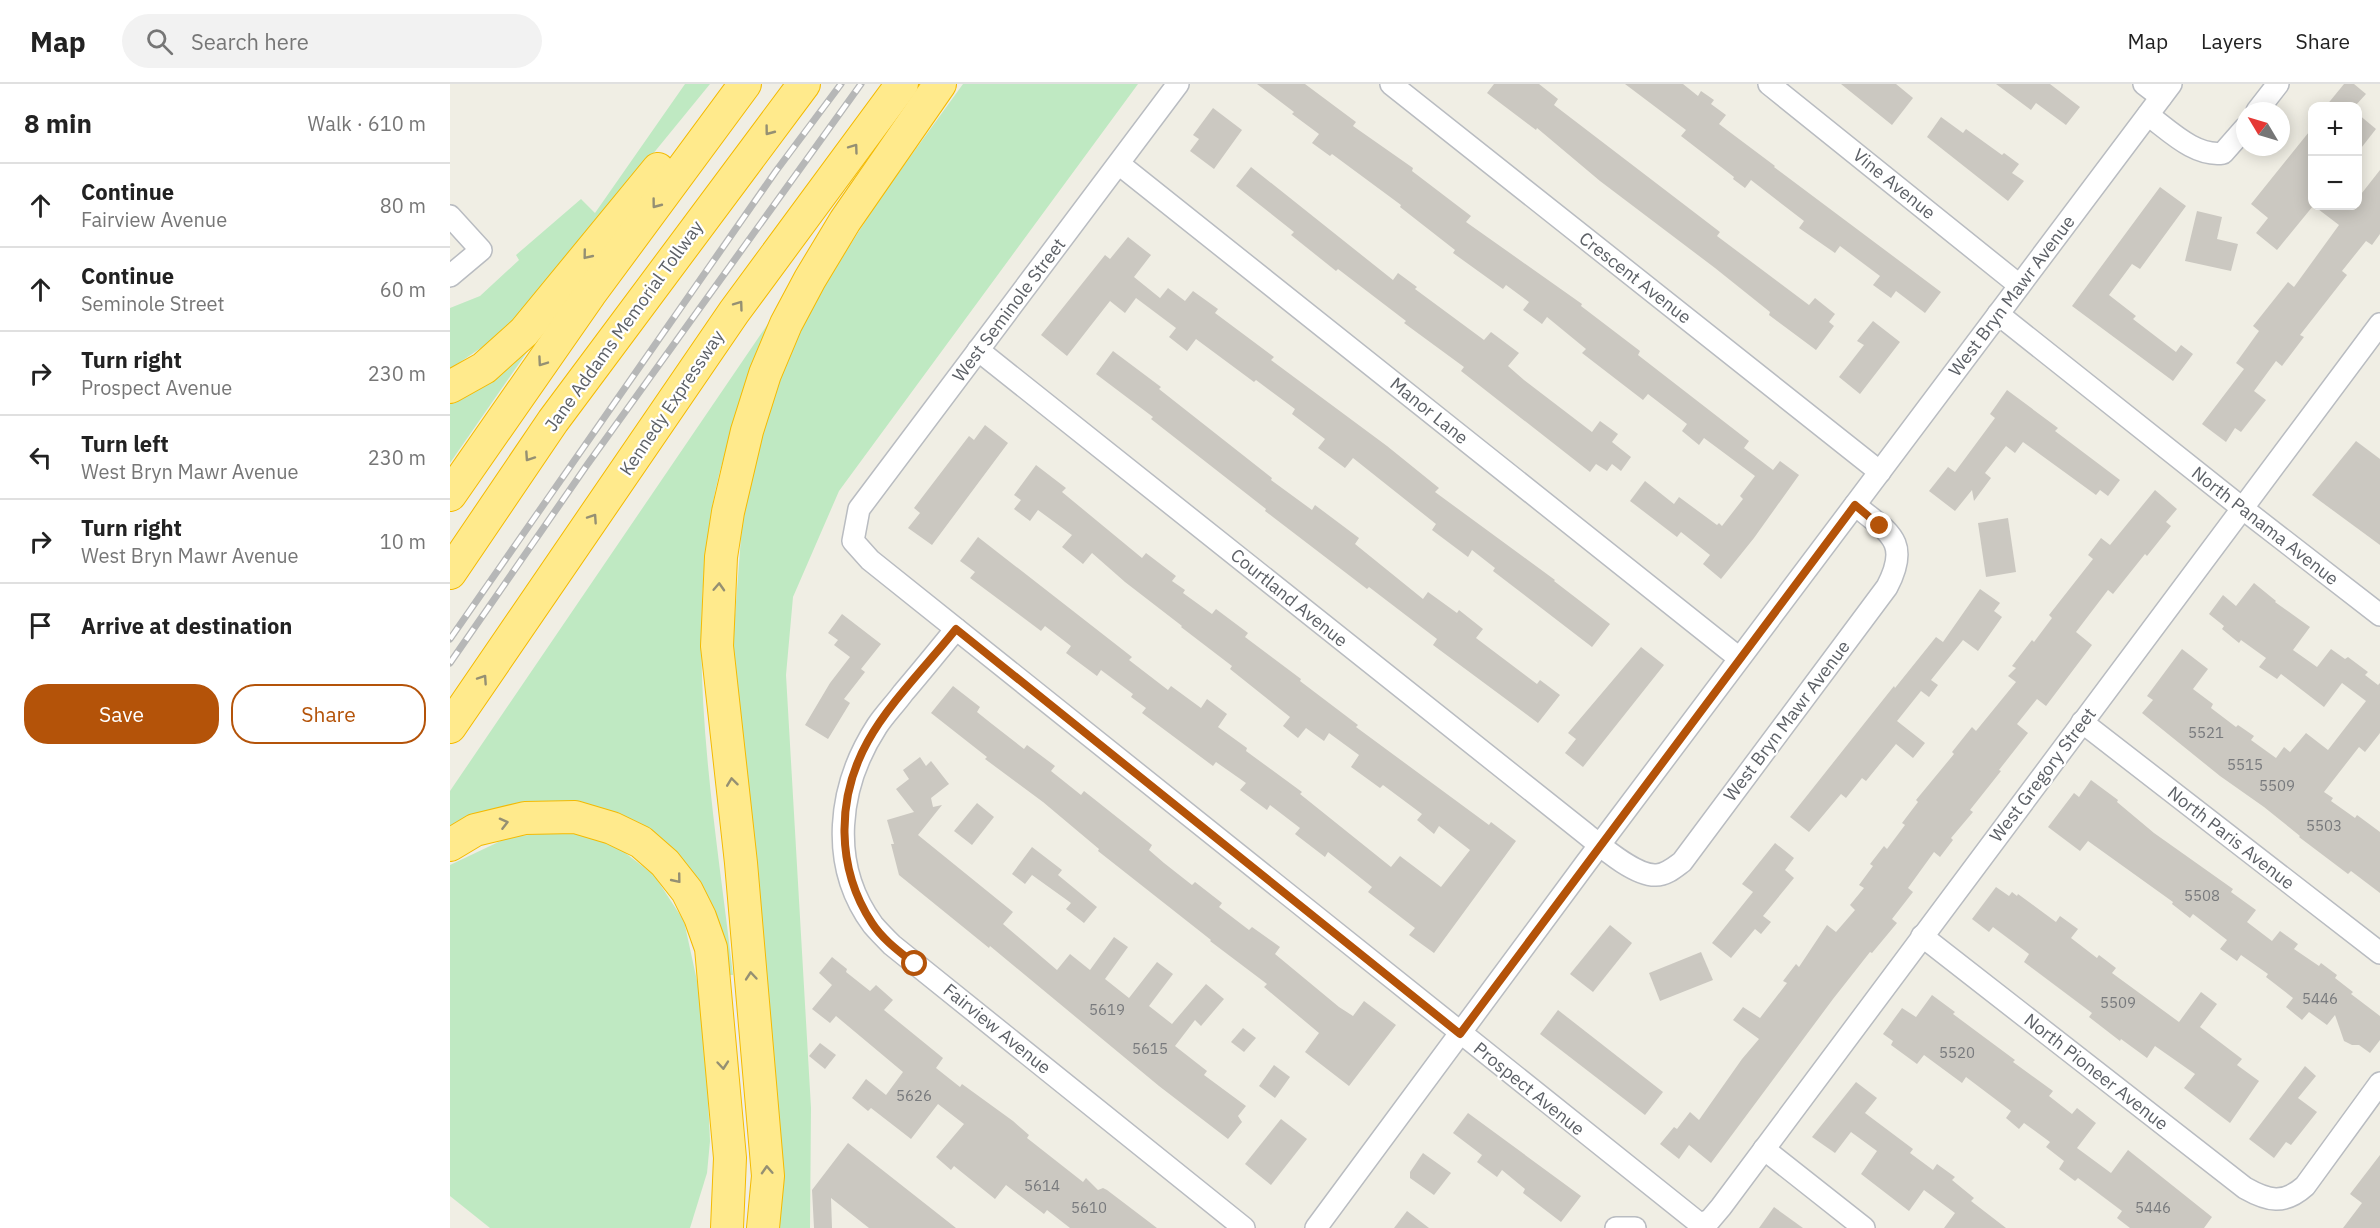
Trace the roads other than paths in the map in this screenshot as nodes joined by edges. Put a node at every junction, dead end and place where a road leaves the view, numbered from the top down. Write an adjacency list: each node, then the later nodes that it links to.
1 (804, 84): 27 (highway, Jane Addams Memorial Tollway, one-way to 27)
2 (902, 84): 32 (highway, Kennedy Expressway, one-way to 2)
3 (940, 84): 44 (highway, one-way to 3)
4 (1178, 84): 14 (street, West Seminole Street)
5 (1391, 84): 22 (street, Crescent Avenue)
6 (1769, 84): 17 (street, Vine Avenue)
7 (2144, 84): 10 (street)
8 (2278, 84): 11 (street)
9 (743, 87): 21 (highway, one-way to 21); 23 (highway, one-way to 23)
10 (2166, 91): 12 (street, West Bryn Mawr Avenue)
11 (2264, 102)
12 (2148, 115): 13 (street); 17 (street, West Bryn Mawr Avenue)
13 (2236, 138)
14 (1119, 164): 20 (street, West Seminole Street); 30 (street, Manor Lane)
15 (450, 216): 16 (street)
16 (450, 276)
17 (2019, 285): 18 (street, West Bryn Mawr Avenue)
18 (1998, 314): 22 (street, West Bryn Mawr Avenue); 25 (street, North Panama Avenue)
19 (2380, 324): 25 (street, West Gregory Street)
20 (978, 350): 26 (street, West Seminole Street); 34 (street, Courtland Avenue)
21 (450, 387)
22 (1880, 472): 24 (street, West Bryn Mawr Avenue)
23 (450, 495)
24 (1855, 505): 30 (street, West Bryn Mawr Avenue); 34 (street, West Bryn Mawr Avenue)
25 (2242, 508): 28 (street, North Panama Avenue); 31 (street, West Gregory Street)
26 (853, 541): 29 (street, Prospect Avenue)
27 (450, 573)
28 (2380, 615)
29 (956, 629): 37 (street, Prospect Avenue); 45 (street, Fairview Avenue)
30 (1739, 658): 34 (street, West Bryn Mawr Avenue)
31 (2082, 722): 35 (street, West Gregory Street); 36 (street, North Paris Avenue)
32 (450, 727)
33 (450, 845): 40 (highway, one-way to 40)
34 (1600, 845): 37 (street, West Bryn Mawr Avenue)
35 (1922, 936): 38 (street, North Pioneer Avenue); 39 (street, West Gregory Street)
36 (2380, 953)
37 (1460, 1034): 41 (street, Prospect Avenue); 46 (street, West Bryn Mawr Avenue)
38 (2380, 1083)
39 (1764, 1149): 41 (street, West Gregory Street); 49 (street)
40 (729, 1172): 42 (highway); 43 (highway)
41 (1704, 1224)
42 (707, 1228)
43 (727, 1228)
44 (763, 1228)
45 (1244, 1228)
46 (1316, 1228)
47 (1616, 1228): 48 (street)
48 (1635, 1228)
49 (1864, 1228)

